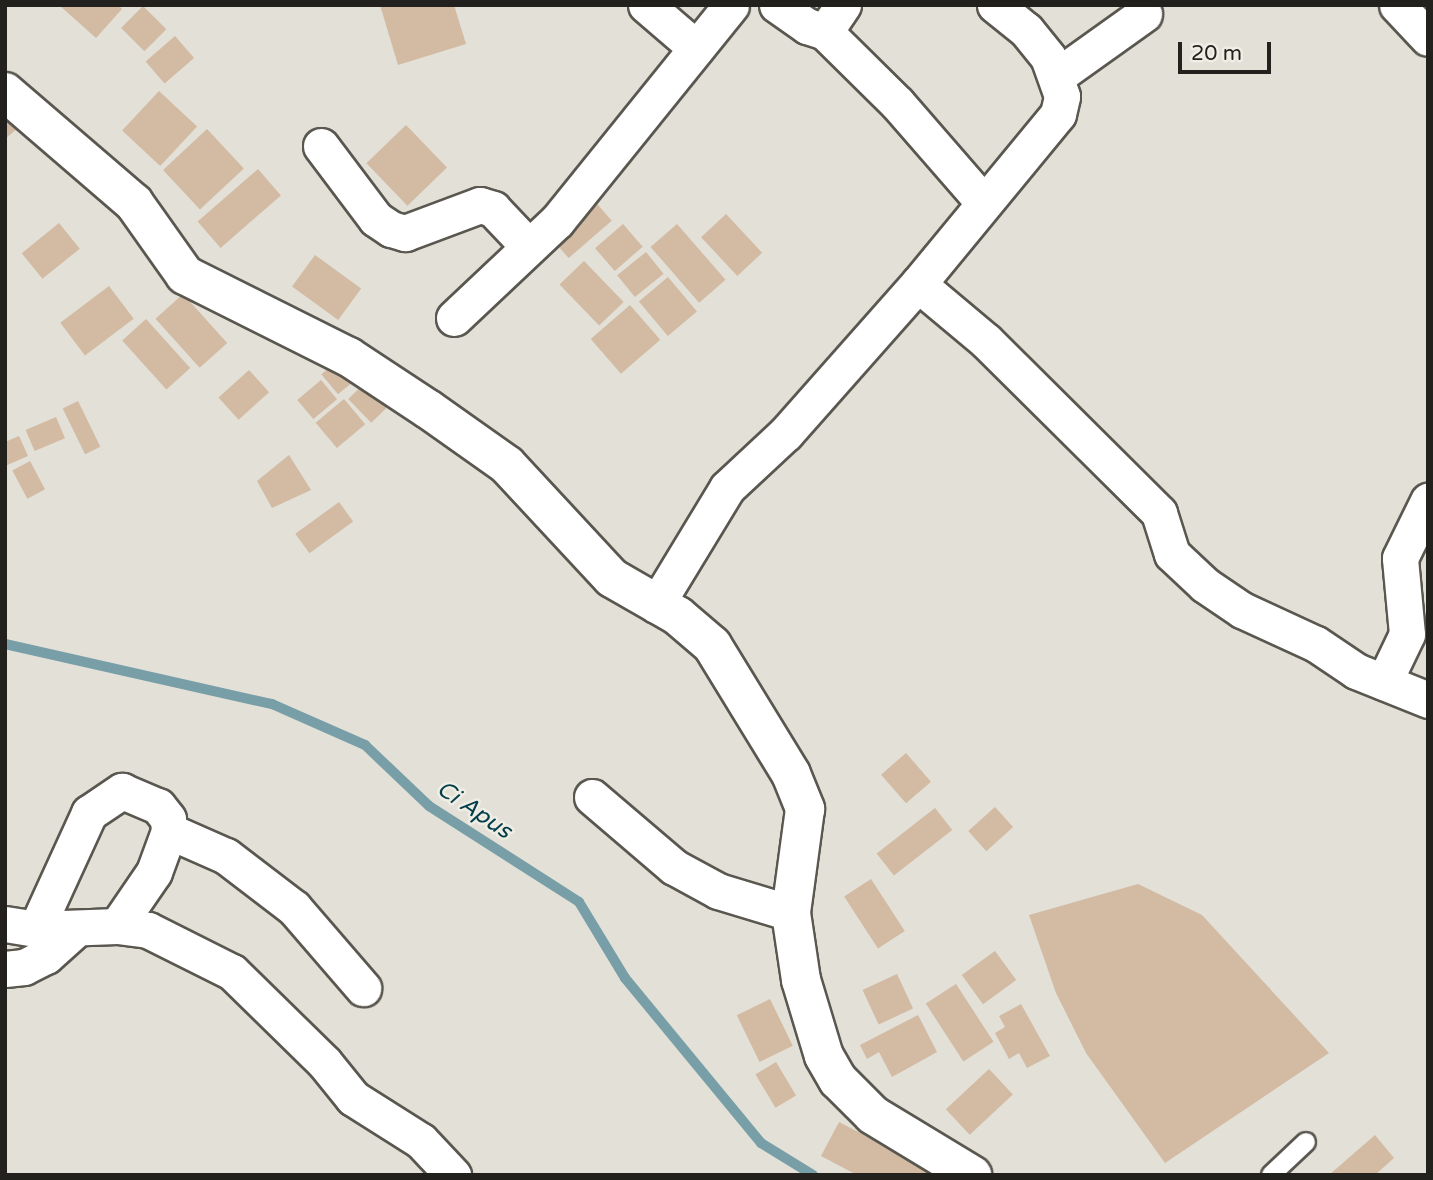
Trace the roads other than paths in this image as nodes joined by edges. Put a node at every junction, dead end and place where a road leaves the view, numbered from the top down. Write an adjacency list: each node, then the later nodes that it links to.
1 (646, 5): 9 (street)
2 (731, 5): 9 (street)
3 (777, 5): 7 (street)
4 (995, 5): 10 (street)
5 (1397, 5): 8 (street)
6 (1144, 13): 10 (street)
7 (834, 18): 13 (street)
8 (1428, 38)
9 (696, 48): 14 (street)
10 (1057, 76): 13 (street)
11 (5, 92): 18 (street)
12 (321, 146): 14 (street)
13 (983, 202): 15 (street)
14 (528, 247): 16 (street)
15 (918, 284): 18 (street); 19 (street)
16 (454, 318)
17 (1428, 501): 19 (street)
18 (656, 605): 23 (street)
19 (1384, 682): 20 (street)
20 (1428, 700)
21 (592, 797): 23 (street)
22 (169, 831): 24 (street); 25 (street); 28 (street)
23 (791, 913): 31 (street)
24 (117, 926): 26 (street); 30 (street)
25 (21, 927): 26 (street)
26 (75, 930): 27 (street)
27 (5, 969)
28 (363, 988)
29 (1306, 1142): 32 (lane)
30 (453, 1175)
31 (972, 1175)
32 (1271, 1175)

